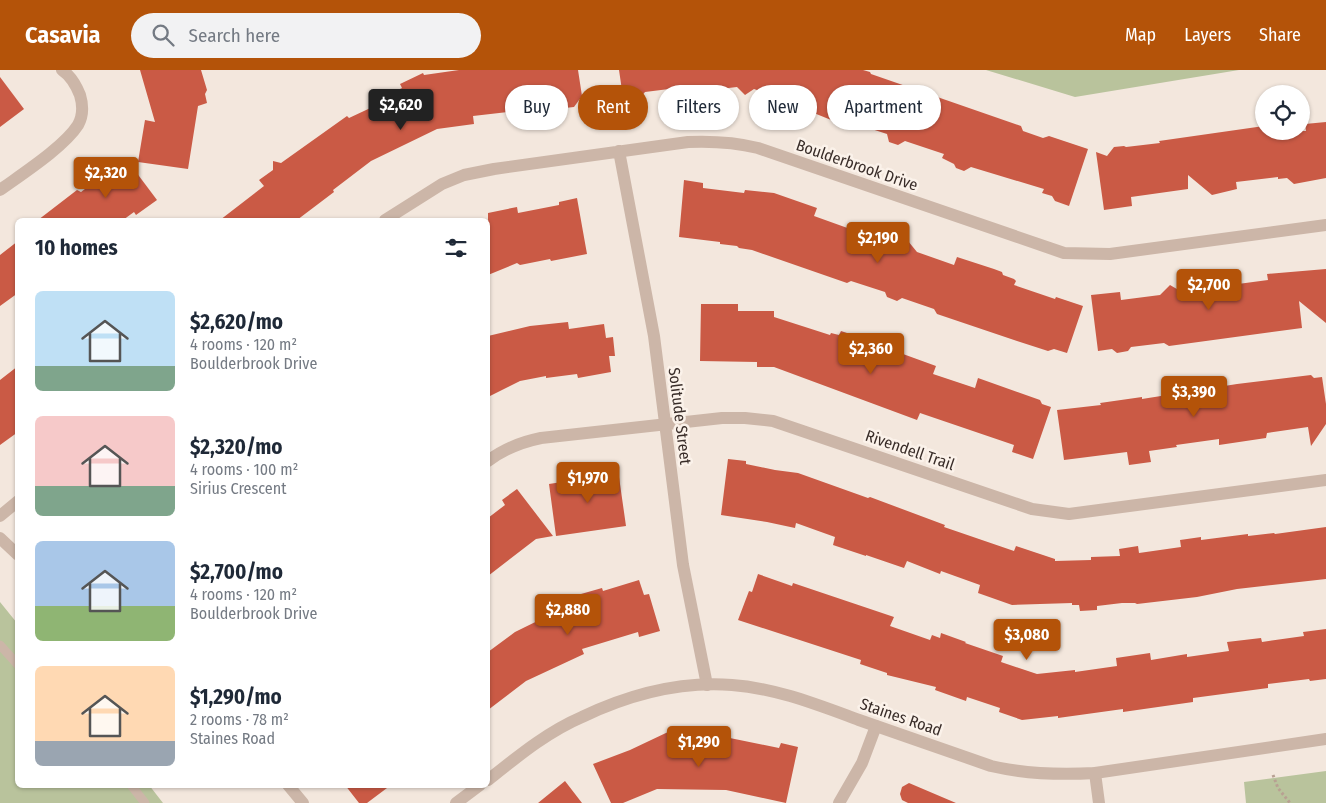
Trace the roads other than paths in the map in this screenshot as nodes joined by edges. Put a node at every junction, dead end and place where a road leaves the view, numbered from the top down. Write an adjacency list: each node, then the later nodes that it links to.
1 (62, 70): 3 (street)
2 (619, 152): 4 (street, Boulderbrook Drive); 5 (street, Boulderbrook Drive); 6 (street, Solitude Street)
3 (0, 190)
4 (388, 218)
5 (1326, 225)
6 (665, 425): 7 (street, Rivendell Trail); 8 (street, Rivendell Trail); 15 (street, Solitude Street)
7 (490, 460)
8 (1326, 480)
9 (15, 504): 10 (street)
10 (0, 516)
11 (0, 538): 12 (street)
12 (15, 552)
13 (0, 645): 14 (lane)
14 (15, 661)
15 (706, 685): 16 (street, Staines Road); 19 (street, Staines Road)
16 (876, 726): 18 (street, Staines Road); 26 (street)
17 (1326, 739): 18 (street, Staines Road)
18 (1095, 773): 27 (street)
19 (490, 779)
20 (133, 788): 23 (lane)
21 (290, 788): 24 (street)
22 (476, 788): 25 (street)
23 (145, 803)
24 (303, 803)
25 (456, 803)
26 (839, 803)
27 (1099, 803)

